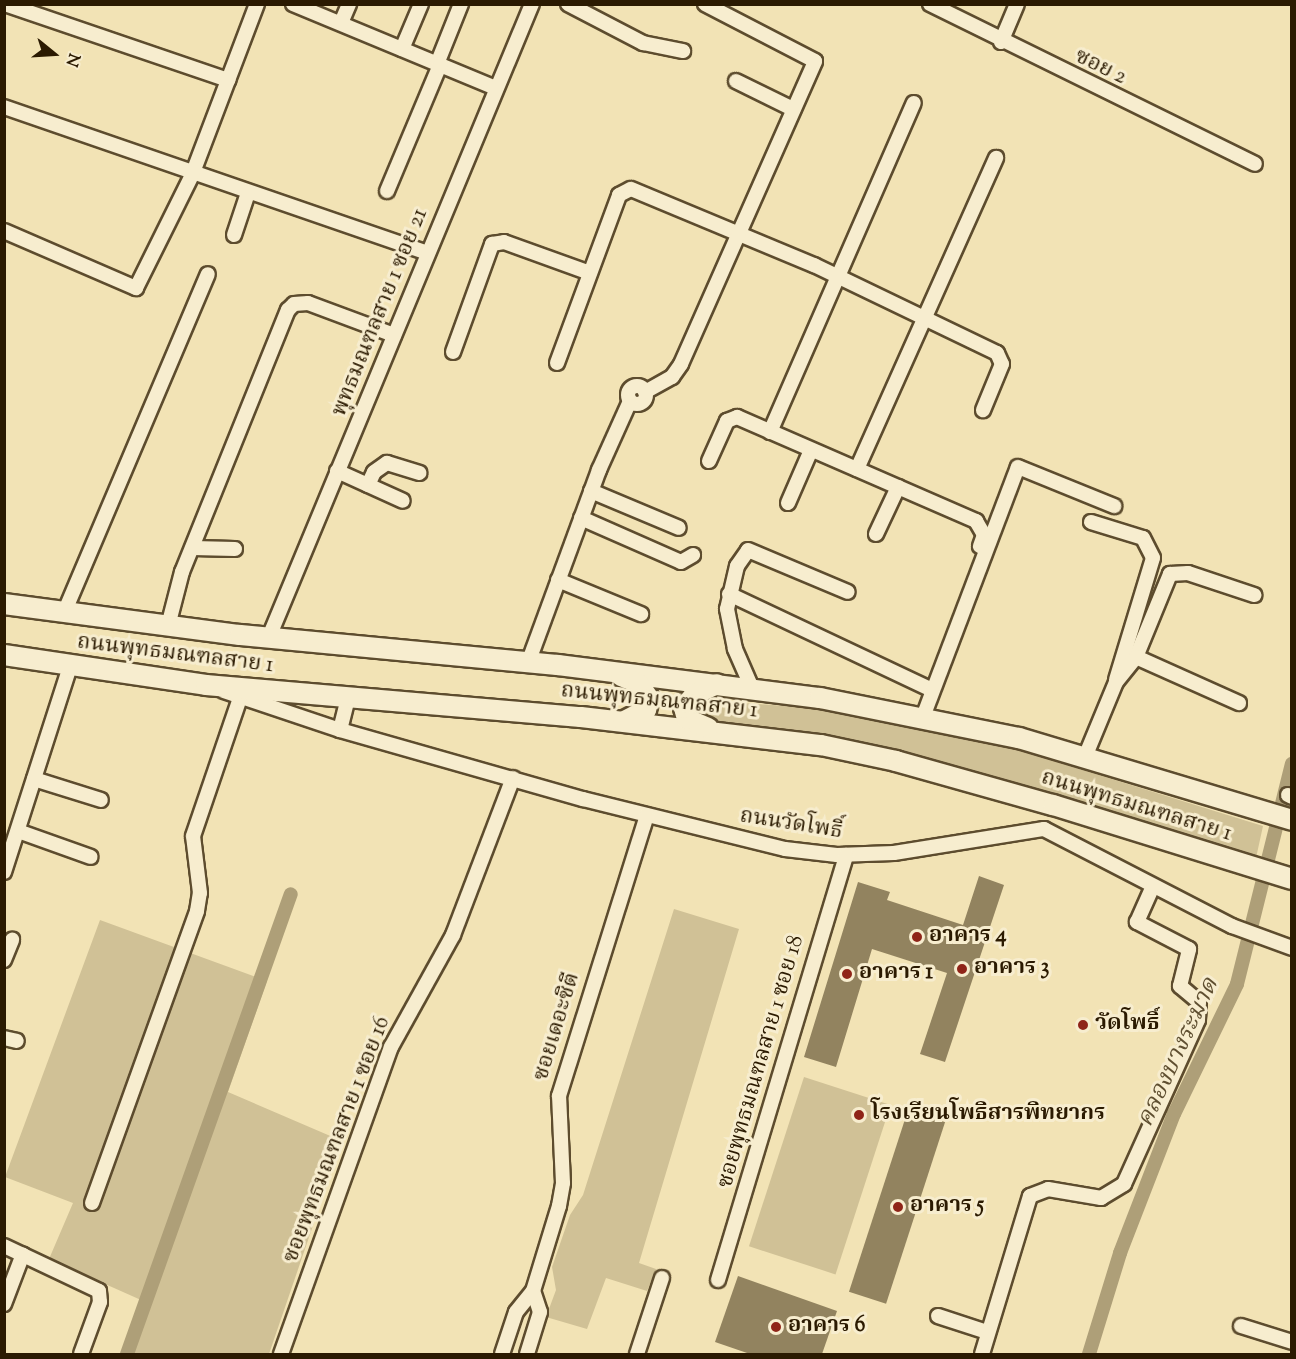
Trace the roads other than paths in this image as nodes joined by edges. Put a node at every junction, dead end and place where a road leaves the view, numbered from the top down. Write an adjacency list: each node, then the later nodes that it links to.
1 (5, 4): 17 (street)
2 (257, 4): 17 (street)
3 (293, 4): 12 (street)
4 (349, 4): 12 (street)
5 (421, 4): 14 (street)
6 (461, 4): 16 (street)
7 (532, 4): 19 (street, พุทธมณฑลสาย 1 ซอย 21)
8 (568, 4): 15 (street)
9 (705, 4): 22 (street)
10 (930, 4): 13 (street, ซอย 2)
11 (1017, 4): 13 (street)
12 (341, 23): 14 (street)
13 (1001, 42): 24 (street, ซอย 2)
14 (402, 49): 16 (street)
15 (683, 51)
16 (438, 64): 19 (street); 26 (street)
17 (228, 80): 25 (street)
18 (736, 81): 22 (street)
19 (496, 88): 31 (street, พุทธมณฑลสาย 1 ซอย 21)
20 (914, 104): 34 (street)
21 (4, 107): 25 (street)
22 (793, 109): 30 (street)
23 (996, 158): 35 (street)
24 (1255, 164)
25 (192, 175): 27 (street); 28 (street)
26 (387, 191)
27 (248, 193): 29 (street); 31 (street)
28 (4, 231)
29 (234, 235)
30 (739, 235): 32 (street); 34 (street); 48 (street)
31 (428, 253): 36 (street, พุทธมณฑลสาย 1 ซอย 21)
32 (590, 273): 37 (street); 38 (street)
33 (208, 274): 65 (street)
34 (838, 276): 35 (street); 40 (street)
35 (928, 317): 39 (street); 43 (street)
36 (394, 335): 44 (street, พุทธมณฑลสาย 1 ซอย 21); 56 (street)
37 (453, 352)
38 (557, 363)
39 (984, 410)
40 (770, 432): 41 (street); 42 (street)
41 (811, 450): 43 (street); 50 (street)
42 (710, 461)
43 (857, 469): 47 (street)
44 (337, 471): 46 (street); 68 (street, พุทธมณฑลสาย 1 ซอย 21)
45 (419, 474): 46 (street)
46 (368, 485): 49 (street)
47 (898, 487): 55 (street); 59 (street)
48 (591, 491): 52 (street); 54 (street)
49 (403, 501)
50 (788, 503)
51 (1114, 506): 78 (street)
52 (581, 518): 58 (street); 60 (street)
53 (1090, 522): 74 (street)
54 (679, 528)
55 (876, 534)
56 (193, 548): 57 (street); 67 (street)
57 (235, 549)
58 (693, 555)
59 (975, 563)
60 (558, 580): 66 (street); 71 (street)
61 (848, 592): 62 (street)
62 (729, 594): 77 (street); 78 (street)
63 (1254, 595): 70 (street)
64 (7, 603): 65 (main road, ถนนพุทธมณฑลสาย 1)
65 (64, 613): 67 (main road, ถนนพุทธมณฑลสาย 1)
66 (641, 614)
67 (168, 626): 68 (main road, ถนนพุทธมณฑลสาย 1)
68 (268, 637): 71 (main road, ถนนพุทธมณฑลสาย 1)
69 (6, 655): 72 (main road, ถนนพุทธมณฑลสาย 1)
70 (1136, 657): 74 (street); 81 (street)
71 (528, 663): 73 (main road, ถนนพุทธมณฑลสาย 1)
72 (70, 667): 76 (main road, ถนนพุทธมณฑลสาย 1); 88 (street)
73 (610, 671): 75 (main road, ถนนพุทธมณฑลสาย 1); 83 (main road)
74 (1116, 682): 86 (street)
75 (718, 684): 77 (main road, ถนนพุทธมณฑลสาย 1); 85 (main road)
76 (206, 685): 79 (street, ถนนวัดโพธิ์); 80 (main road, ถนนพุทธมณฑลสาย 1)
77 (752, 687): 82 (main road, ถนนพุทธมณฑลสาย 1)
78 (932, 690): 82 (street)
79 (240, 698): 84 (street, ถนนวัดโพธิ์); 103 (street)
80 (348, 699): 83 (main road, ถนนพุทธมณฑลสาย 1); 84 (street)
81 (1239, 703)
82 (923, 717): 86 (main road, ถนนพุทธมณฑลสาย 1)
83 (620, 722): 85 (main road, ถนนพุทธมณฑลสาย 1)
84 (340, 730): 87 (street, ถนนวัดโพธิ์)
85 (719, 732): 90 (main road, ถนนพุทธมณฑลสาย 1)
86 (1085, 757): 92 (main road, ถนนพุทธมณฑลสาย 1)
87 (513, 778): 91 (street, ถนนวัดโพธิ์); 115 (street, ซอยพุทธมณฑลสาย 1 ซอย 16)
88 (34, 779): 89 (street); 94 (street)
89 (101, 800)
90 (1053, 805): 93 (street); 98 (main road, ถนนพุทธมณฑลสาย 1)
91 (647, 815): 95 (street, ถนนวัดโพธิ์); 108 (street, ซอยเดอะซิตี)
92 (1292, 820)
93 (1044, 829): 95 (street, ถนนวัดโพธิ์); 99 (street)
94 (18, 831): 96 (street); 97 (street)
95 (846, 855): 107 (street, ซอยพุทธมณฑลสาย 1 ซอย 18)
96 (91, 857)
97 (4, 872)
98 (1292, 879)
99 (1153, 886): 101 (street); 112 (street)
100 (12, 940): 102 (street)
101 (1292, 948)
102 (4, 960)
103 (92, 1203)
104 (4, 1246): 105 (street)
105 (23, 1254): 109 (street); 114 (street)
106 (662, 1278): 118 (street)
107 (718, 1280)
108 (533, 1291): 116 (street, ซอยเดอะซิตี); 117 (street, ซอยเดอะซิตี)
109 (4, 1305)
110 (938, 1316): 112 (street)
111 (1241, 1326): 113 (street)
112 (987, 1332): 119 (street)
113 (1292, 1342)
114 (81, 1354)
115 (281, 1354)
116 (502, 1354)
117 (527, 1354)
118 (637, 1354)
119 (982, 1354)

